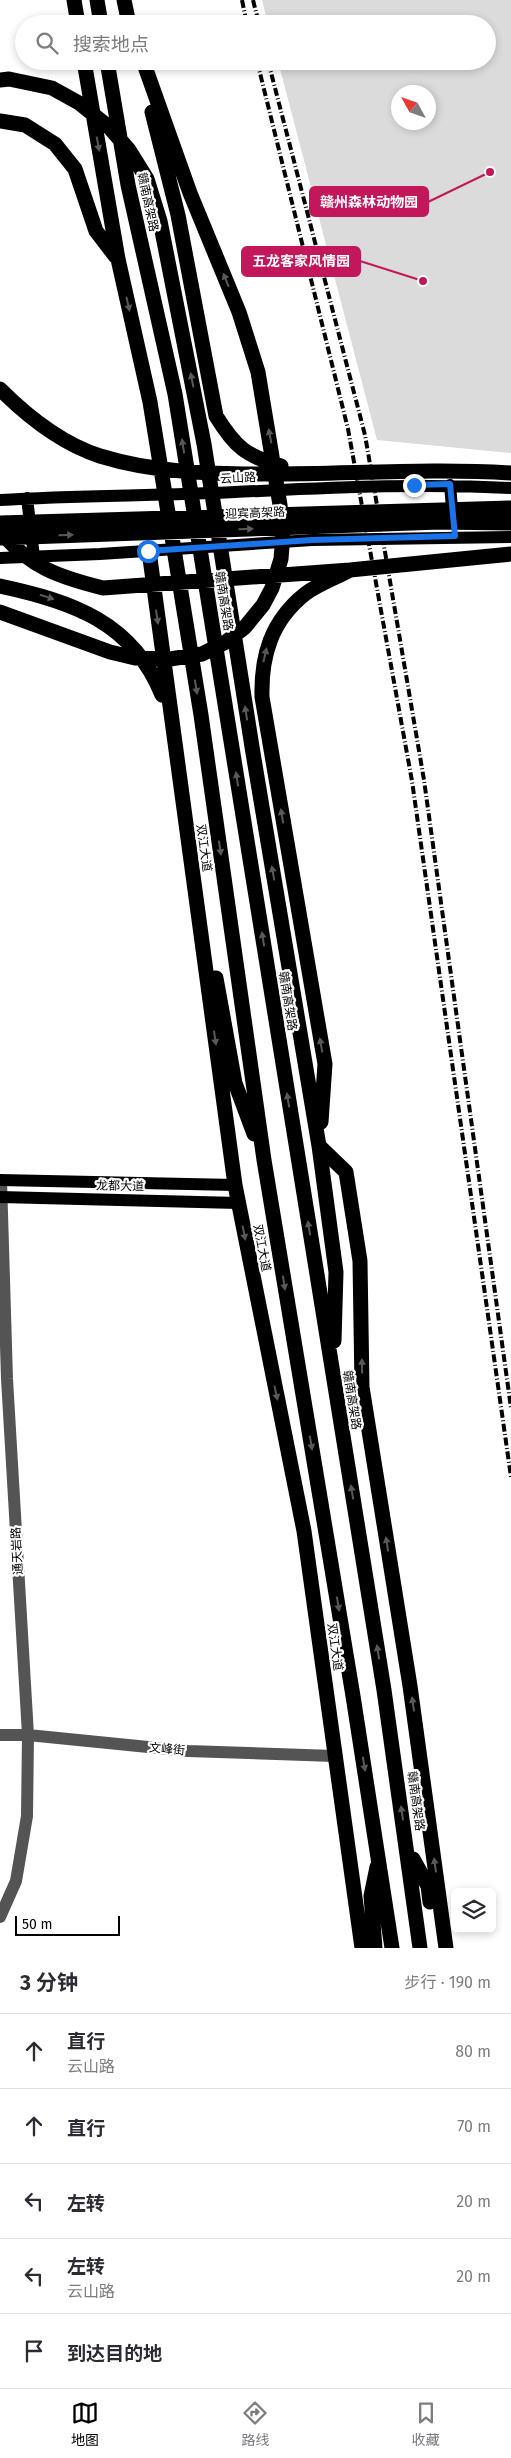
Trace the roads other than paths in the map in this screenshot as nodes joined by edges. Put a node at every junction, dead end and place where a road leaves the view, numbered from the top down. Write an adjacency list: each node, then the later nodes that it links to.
1 (74, 0): 4 (highway)
2 (97, 0): 5 (highway)
3 (124, 0): 6 (highway)
4 (76, 15)
5 (100, 15)
6 (128, 15)
7 (86, 70): 13 (highway, one-way to 13)
8 (109, 70): 41 (highway, 赣南高架路, one-way to 8)
9 (141, 70): 16 (highway)
10 (146, 70): 34 (highway, one-way to 10)
11 (0, 80): 35 (highway, one-way to 11)
12 (0, 121): 13 (highway)
13 (118, 259): 36 (highway, one-way to 36)
14 (0, 390): 16 (highway)
15 (511, 472): 16 (highway)
16 (308, 481): 17 (main road, 云山路); 19 (main road, 云山路)
17 (450, 484): 18 (main road, 云山路); 25 (main road)
18 (511, 488)
19 (27, 498): 20 (main road, 云山路); 30 (main road)
20 (0, 500)
21 (511, 508): 22 (highway, 迎宾高架路)
22 (0, 523)
23 (511, 524): 27 (highway, 迎宾高架路, one-way to 23)
24 (0, 531): 32 (highway)
25 (455, 536): 26 (main road); 28 (main road)
26 (511, 537)
27 (0, 538)
28 (148, 551): 30 (main road); 38 (highway, 双江大道, one-way to 38)
29 (511, 554): 32 (highway)
30 (34, 557): 31 (main road)
31 (0, 558)
32 (350, 570): 35 (highway, one-way to 32)
33 (0, 586): 36 (highway, one-way to 36)
34 (0, 612)
35 (319, 1146): 41 (highway); 53 (highway, one-way to 35)
36 (264, 1160): 46 (highway, one-way to 46)
37 (0, 1180): 38 (main road, 龙都大道); 39 (street, 通天岩路)
38 (235, 1185): 40 (highway, 双江大道)
39 (0, 1197): 40 (main road, 龙都大道); 43 (street, 通天岩路)
40 (238, 1203): 44 (highway, 双江大道, one-way to 44)
41 (334, 1380): 45 (highway, 赣南高架路, one-way to 41)
42 (0, 1735): 43 (street, 文峰街)
43 (28, 1735): 44 (street, 文峰街); 47 (street, 通天岩路)
44 (334, 1756): 48 (highway, 双江大道)
45 (408, 1850): 51 (highway, 赣南高架路); 52 (highway)
46 (379, 1856): 49 (highway); 50 (highway)
47 (0, 1918)
48 (362, 1948)
49 (375, 1948)
50 (392, 1948)
51 (420, 1948)
52 (436, 1948)
53 (446, 1948)

